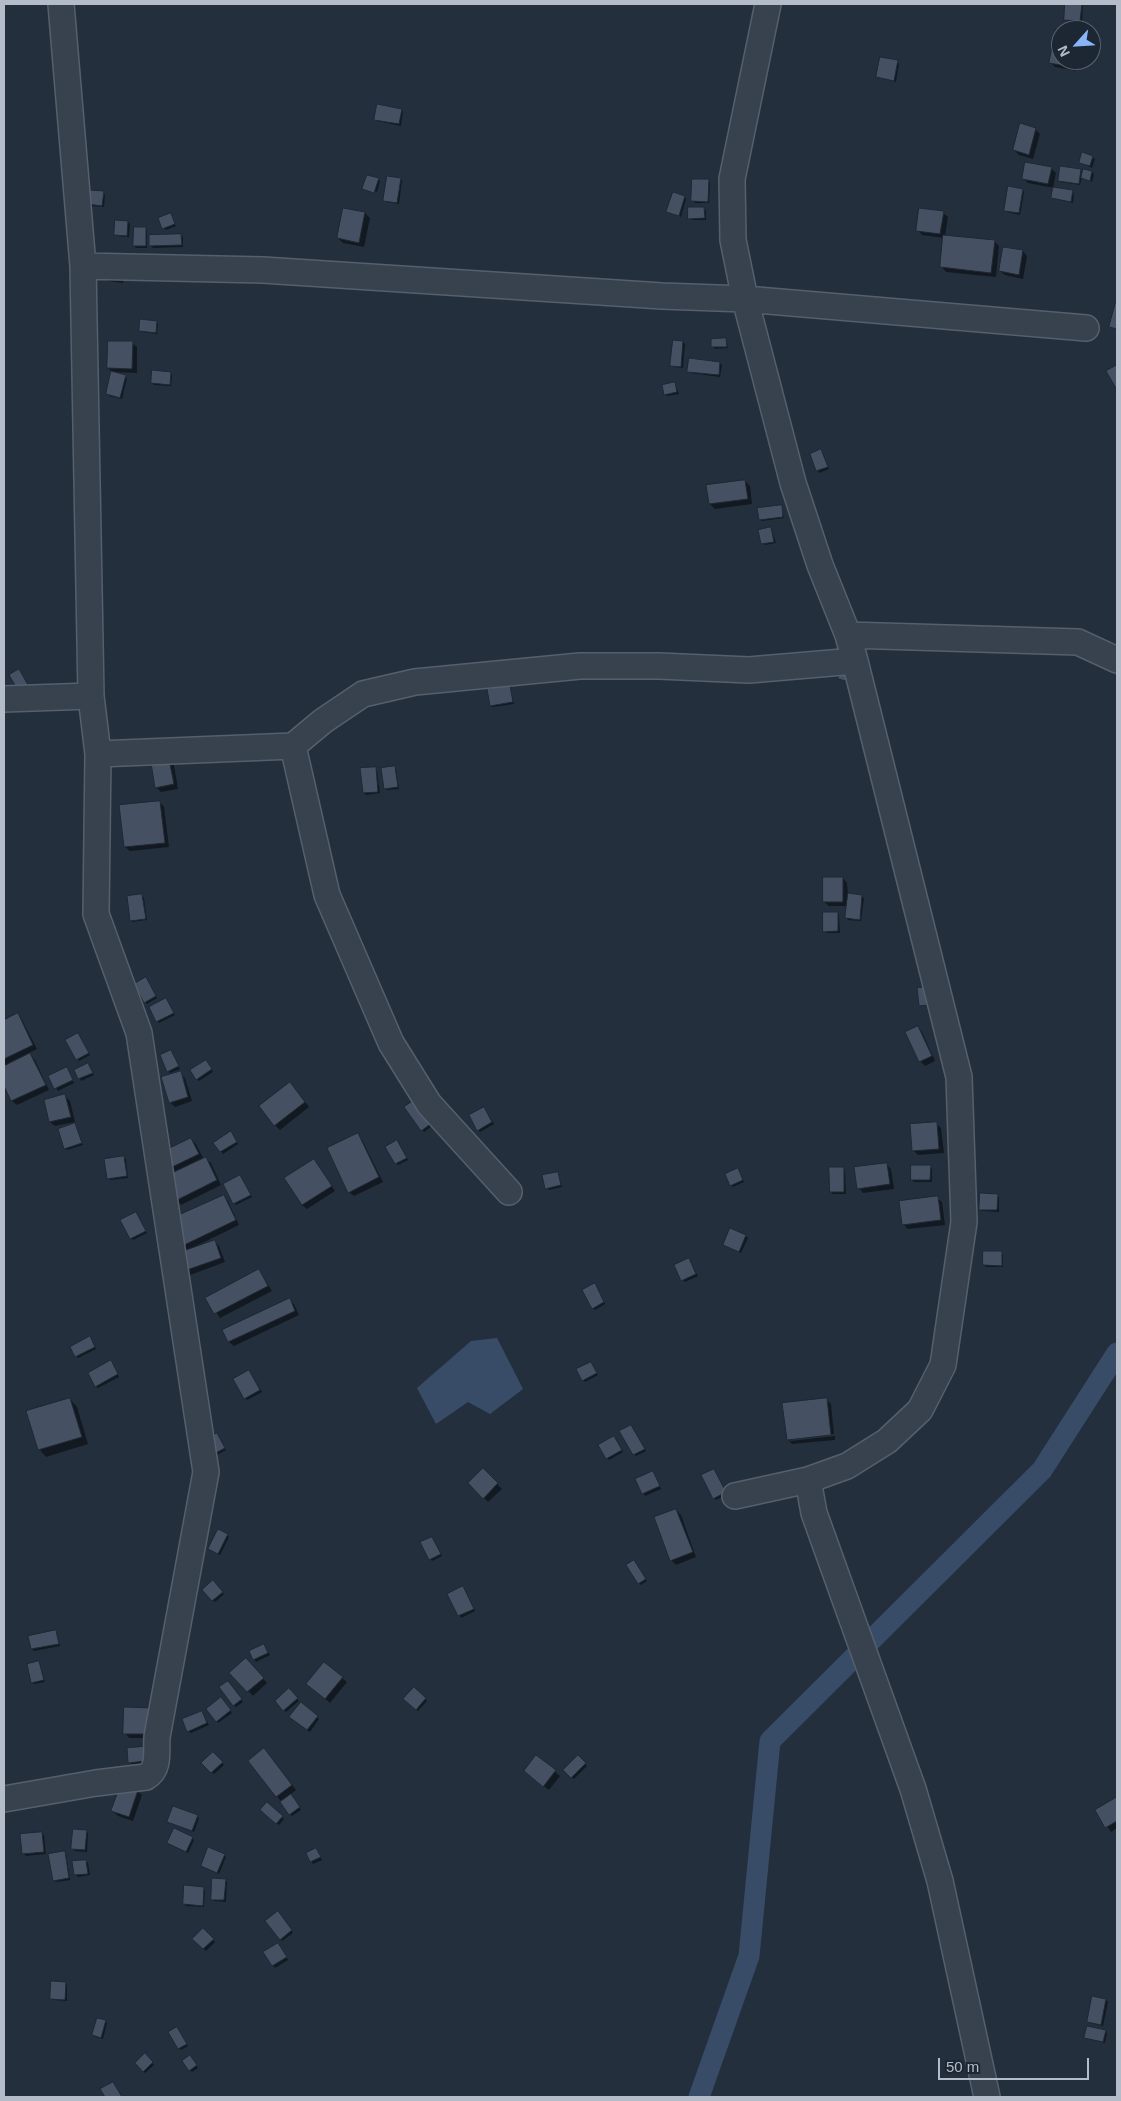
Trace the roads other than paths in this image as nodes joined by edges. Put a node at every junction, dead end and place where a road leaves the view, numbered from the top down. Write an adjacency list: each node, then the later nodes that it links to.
1 (61, 4): 3 (street)
2 (768, 4): 4 (street)
3 (83, 266): 4 (street); 9 (street)
4 (745, 299): 5 (street); 6 (street)
5 (1086, 328)
6 (848, 635): 7 (street); 8 (street)
7 (1117, 660)
8 (855, 661): 11 (street); 14 (street)
9 (90, 696): 10 (street); 12 (street)
10 (4, 699)
11 (293, 746): 12 (street); 13 (street)
12 (98, 754): 16 (street)
13 (509, 1192)
14 (808, 1480): 15 (street); 17 (street)
15 (735, 1496)
16 (4, 1799)
17 (987, 2097)

